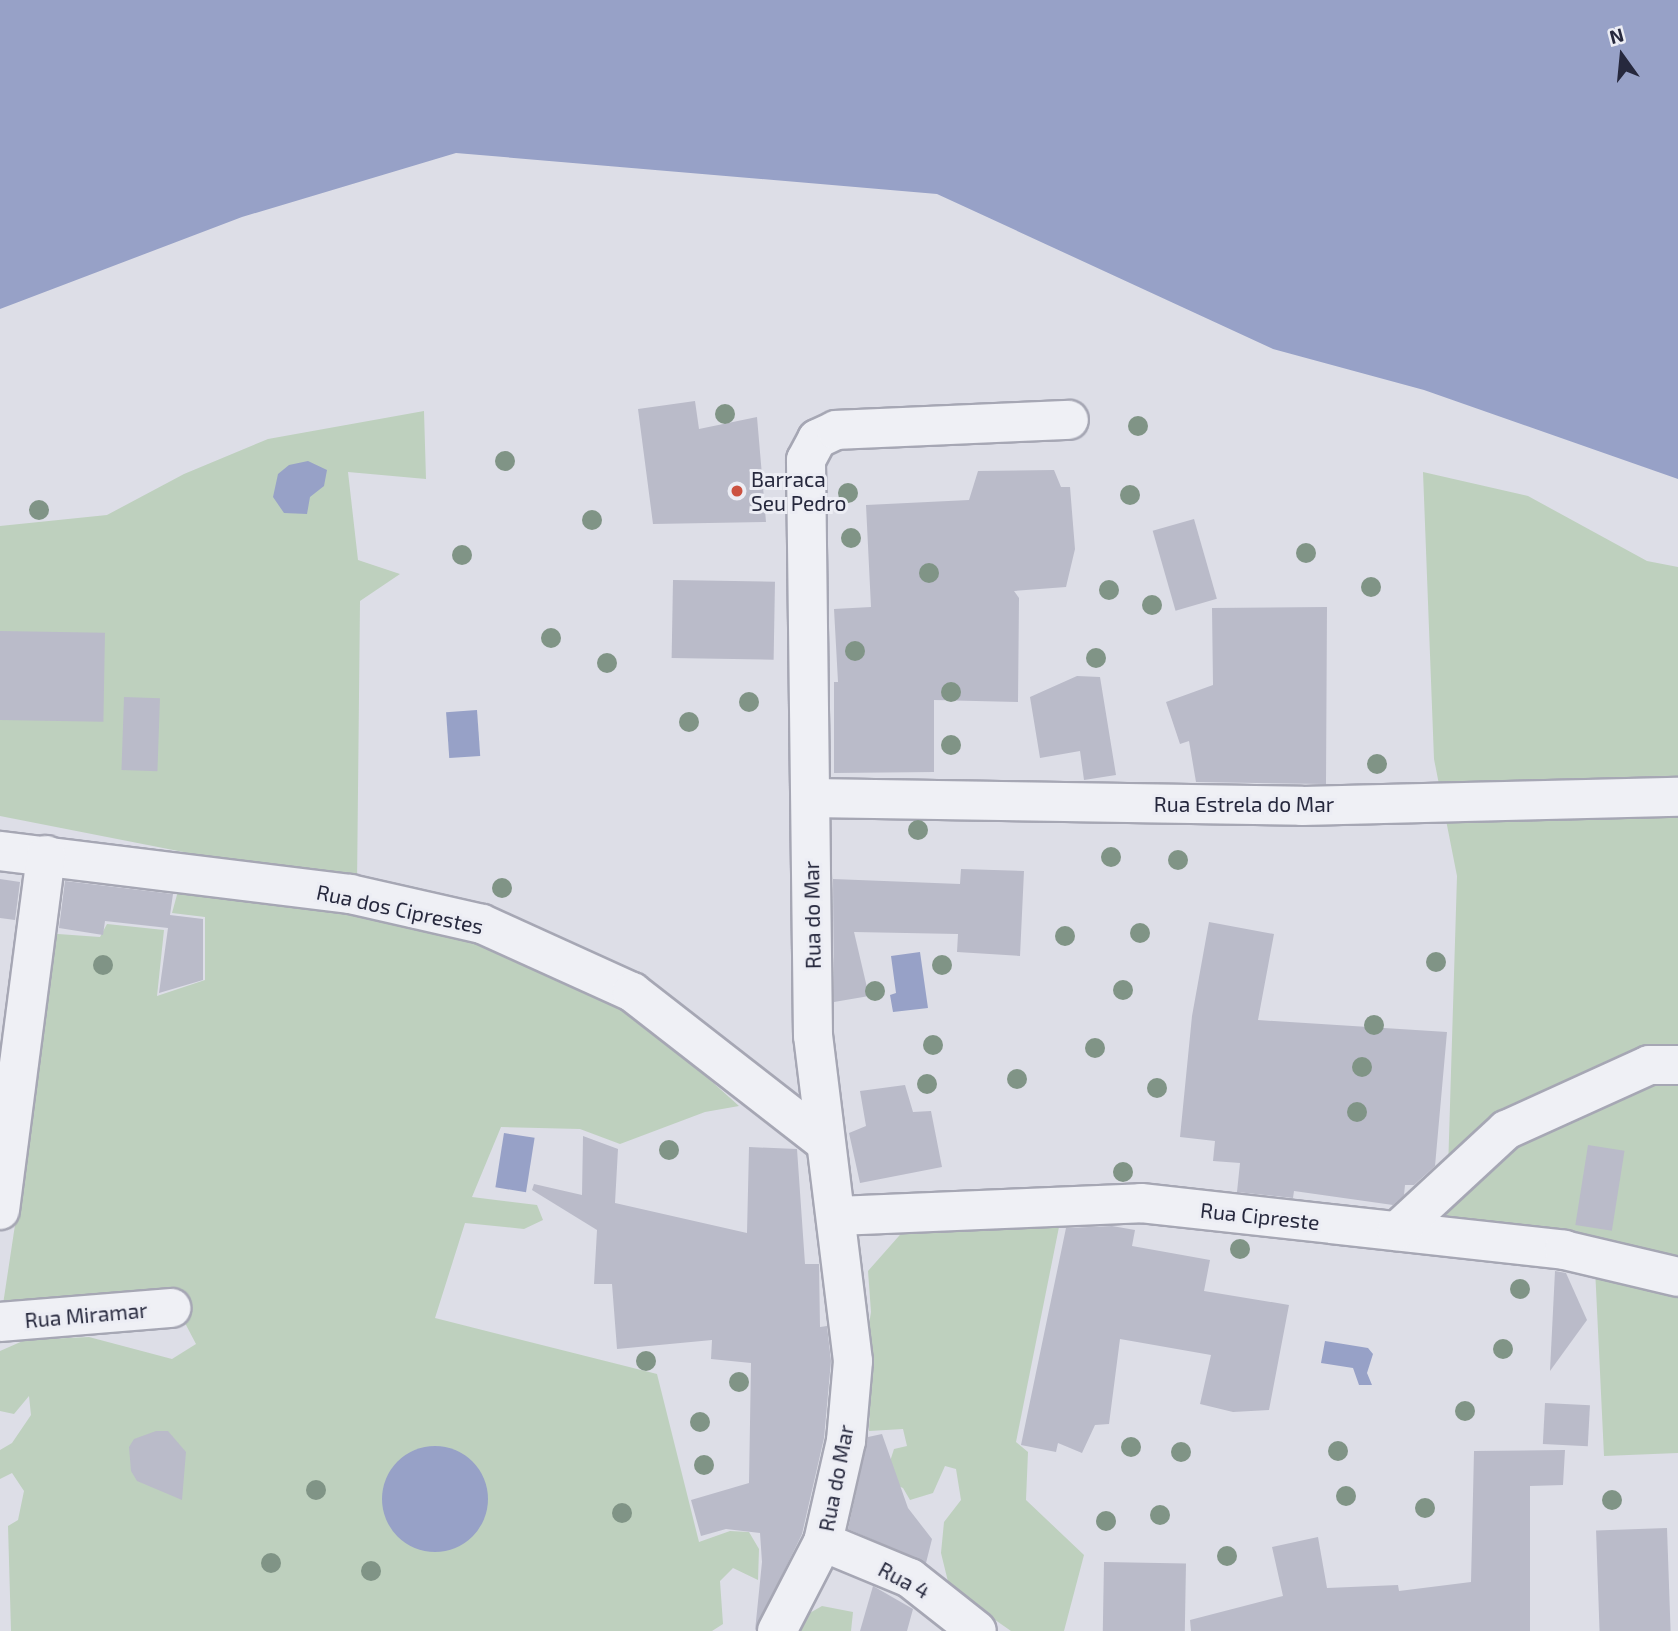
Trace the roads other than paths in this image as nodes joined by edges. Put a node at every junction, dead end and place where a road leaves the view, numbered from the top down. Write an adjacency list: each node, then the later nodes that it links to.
1 (1069, 420): 3 (street, Rua do Mar)
2 (1678, 797): 3 (street, Rua Estrela do Mar)
3 (811, 798): 7 (street, Rua do Mar)
4 (0, 851): 5 (street, Rua dos Ciprestes)
5 (46, 855): 7 (street, Rua dos Ciprestes); 8 (street)
6 (1678, 1065): 10 (street)
7 (822, 1140): 9 (street, Rua do Mar)
8 (0, 1210)
9 (837, 1216): 10 (street, Rua Cipreste); 14 (street, Rua do Mar)
10 (1397, 1231): 11 (street, Rua Cipreste)
11 (1678, 1276)
12 (171, 1308): 13 (street, Rua Miramar)
13 (0, 1322)
14 (823, 1542): 15 (street, Rua do Mar); 16 (street, Rua 4)
15 (777, 1631)
16 (977, 1631)

